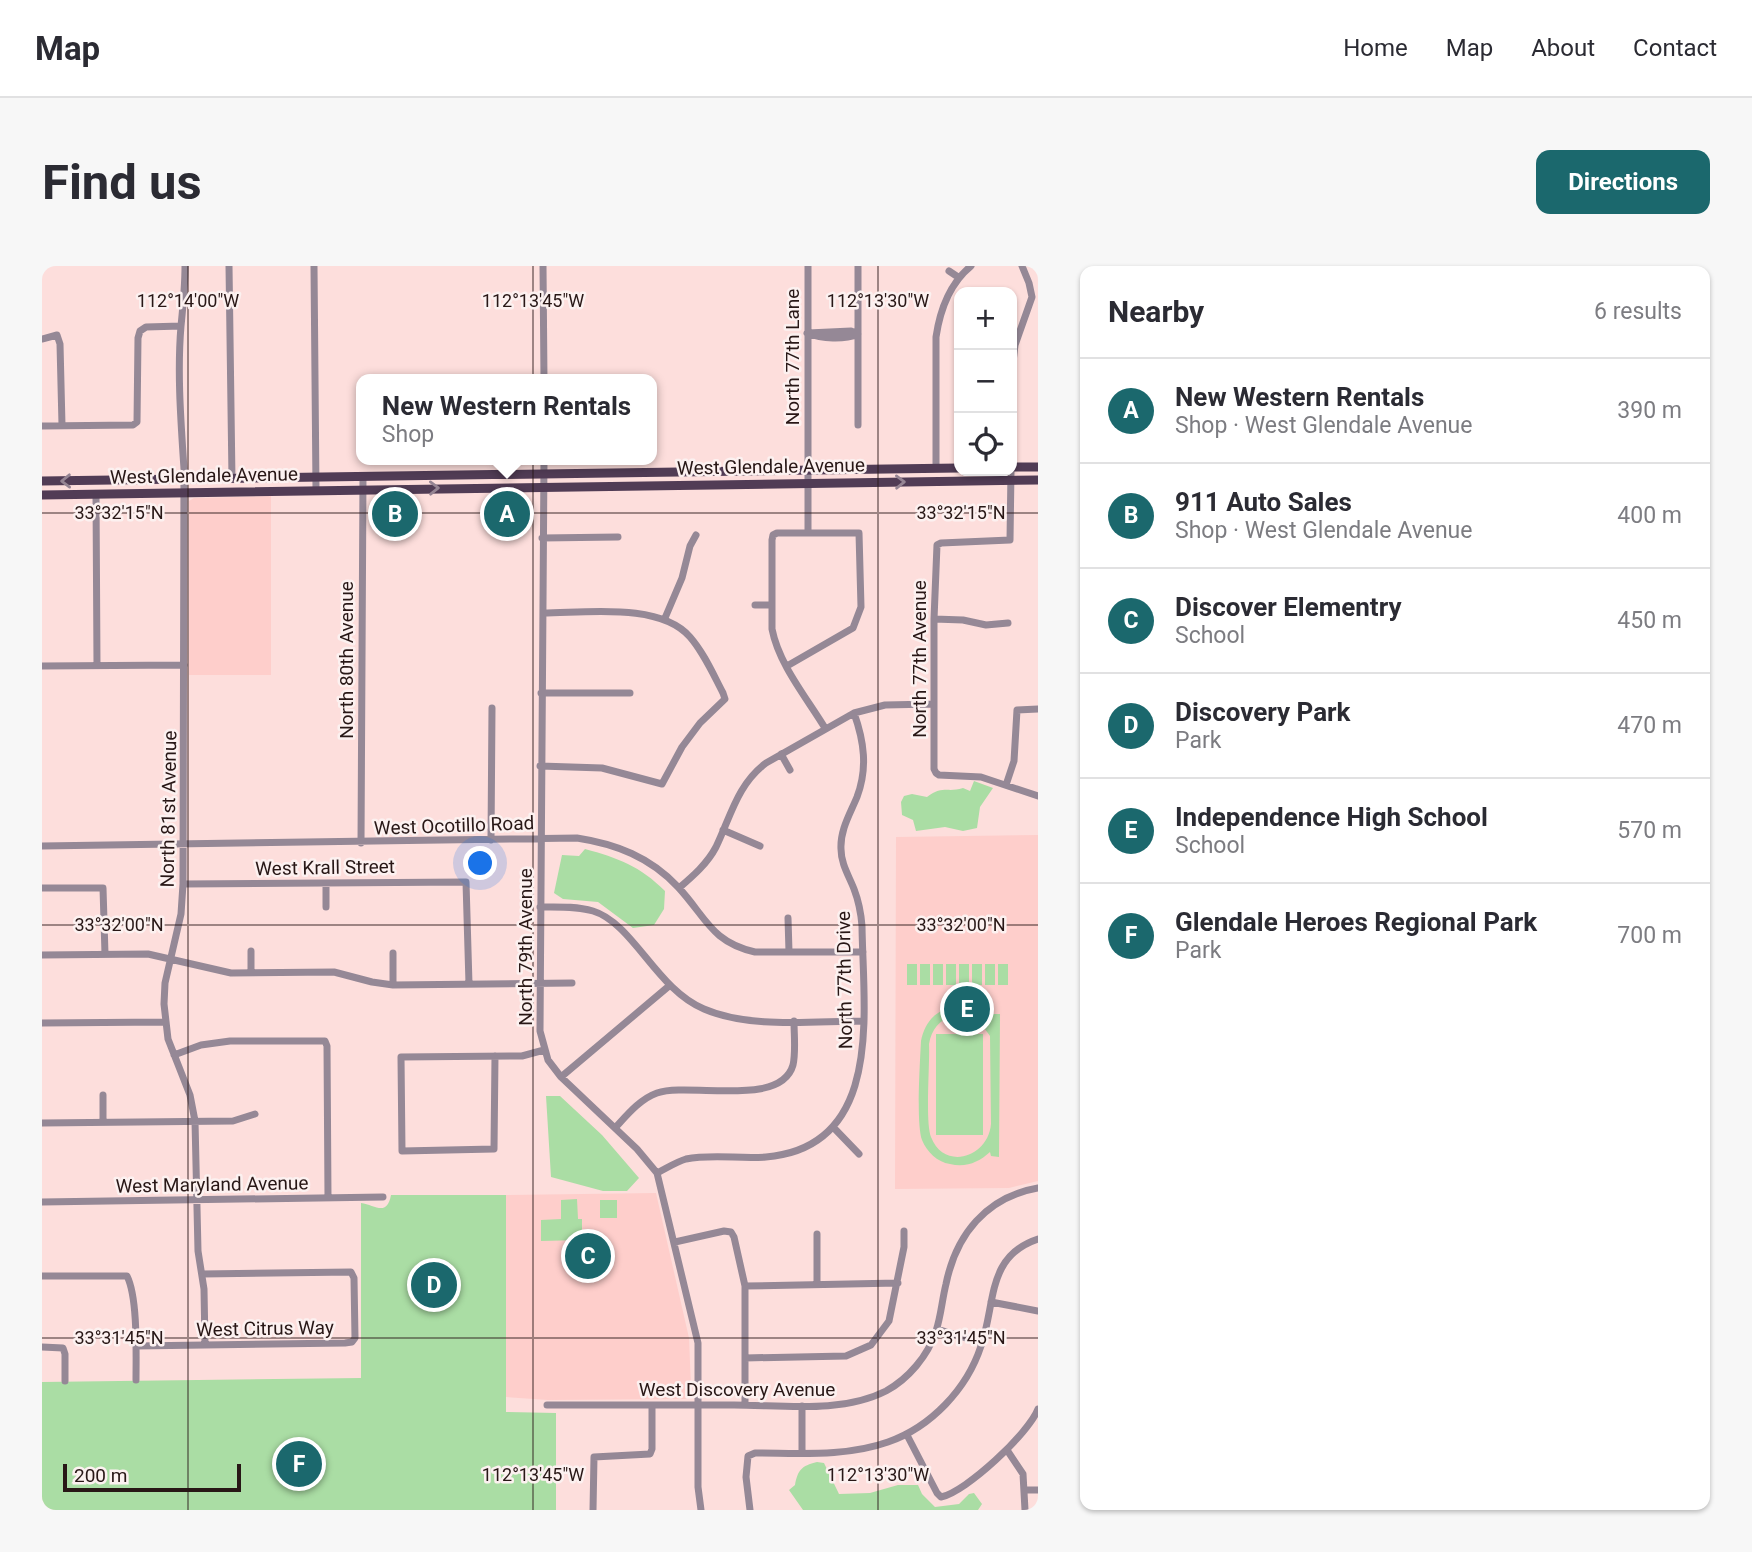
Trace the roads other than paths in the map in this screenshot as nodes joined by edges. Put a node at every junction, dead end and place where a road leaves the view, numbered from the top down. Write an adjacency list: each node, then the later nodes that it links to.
1 (185, 266): 11 (street, North 81st Avenue)
2 (229, 266): 33 (street)
3 (314, 266): 31 (street)
4 (543, 266): 16 (street)
5 (808, 266): 12 (street, North 77th Lane)
6 (858, 266): 13 (street)
7 (971, 266): 10 (street)
8 (1022, 266): 15 (street)
9 (949, 271): 10 (street)
10 (958, 278): 22 (street)
11 (181, 326): 17 (street); 32 (street, North 81st Avenue)
12 (807, 333): 13 (street); 24 (street, North 77th Lane)
13 (858, 334): 18 (street)
14 (42, 339): 17 (street)
15 (1014, 350)
16 (544, 374)
17 (62, 425): 19 (street)
18 (858, 425)
19 (42, 426)
20 (543, 465): 26 (street, North 79th Avenue)
21 (1038, 467): 25 (main road, West Glendale Avenue)
22 (936, 468): 23 (main road, West Glendale Avenue); 24 (main road, West Glendale Avenue)
23 (954, 468)
24 (807, 470): 26 (main road, West Glendale Avenue); 36 (street, North 77th Lane)
25 (1017, 472)
26 (542, 474): 28 (main road, West Glendale Avenue); 37 (street, North 79th Avenue)
27 (1017, 475): 35 (main road, West Glendale Avenue)
28 (363, 476): 31 (main road, West Glendale Avenue); 39 (street, North 80th Avenue)
29 (954, 476): 36 (main road, West Glendale Avenue, one-way to 29)
30 (1011, 476): 51 (street, North 77th Avenue)
31 (316, 477): 33 (main road, West Glendale Avenue); 38 (street)
32 (184, 479): 33 (main road, West Glendale Avenue); 34 (main road, West Glendale Avenue, one-way to 34); 40 (street, North 81st Avenue)
33 (232, 479)
34 (42, 481)
35 (1038, 481)
36 (807, 483): 37 (main road, West Glendale Avenue); 43 (street, North 77th Lane)
37 (542, 487): 39 (main road, West Glendale Avenue, one-way to 37); 46 (street, North 79th Avenue)
38 (316, 490): 39 (main road, West Glendale Avenue); 40 (main road, West Glendale Avenue)
39 (363, 490): 75 (street, North 80th Avenue)
40 (183, 493): 41 (main road, West Glendale Avenue); 55 (street, North 81st Avenue)
41 (96, 494): 42 (main road, West Glendale Avenue); 57 (street)
42 (42, 495)
43 (808, 533): 48 (street); 53 (street)
44 (696, 535): 50 (street)
45 (618, 537): 46 (street)
46 (542, 538): 49 (street, North 79th Avenue)
47 (755, 605): 48 (street)
48 (772, 605): 58 (street)
49 (543, 613): 50 (street); 59 (street, North 79th Avenue)
50 (665, 618): 67 (street)
51 (934, 619): 52 (street); 61 (street, North 77th Avenue)
52 (1008, 623)
53 (853, 628): 54 (street); 58 (street)
54 (861, 633)
55 (184, 665): 57 (street); 74 (street, North 81st Avenue)
56 (42, 666): 57 (street)
57 (97, 666)
58 (788, 666): 65 (street)
59 (541, 693): 60 (street); 67 (street, North 79th Avenue)
60 (630, 693)
61 (933, 704): 64 (street); 69 (street, North 77th Avenue)
62 (492, 708): 73 (street)
63 (1038, 709): 69 (street)
64 (854, 713): 65 (street); 79 (street, North 77th Drive)
65 (825, 729): 66 (street)
66 (781, 754): 68 (street); 71 (street)
67 (540, 766): 72 (street, North 79th Avenue)
68 (790, 770)
69 (1006, 785): 70 (street)
70 (1038, 796)
71 (723, 831): 77 (street); 83 (street)
72 (540, 838): 73 (street, West Ocotillo Road); 83 (street, West Ocotillo Road); 85 (street, North 79th Avenue)
73 (491, 840): 75 (street, West Ocotillo Road)
74 (184, 843): 75 (street, West Ocotillo Road); 76 (street, West Ocotillo Road); 81 (street, North 81st Avenue)
75 (361, 843)
76 (42, 846)
77 (760, 846)
78 (860, 876): 79 (street)
79 (851, 880): 89 (street, North 77th Drive)
80 (326, 883): 81 (street, West Krall Street); 84 (street); 97 (street, West Krall Street)
81 (183, 884): 93 (street, North 81st Avenue)
82 (42, 888): 91 (street)
83 (679, 888): 88 (street, West Ocotillo Road)
84 (326, 907)
85 (540, 907): 95 (street, North 79th Avenue); 99 (street)
86 (788, 918): 88 (street)
87 (251, 951): 94 (street)
88 (789, 952): 89 (street, West Ocotillo Road)
89 (863, 952): 101 (street, North 77th Drive)
90 (393, 953): 98 (street)
91 (105, 954): 92 (street); 93 (street)
92 (42, 955)
93 (171, 960): 94 (street); 102 (street, North 81st Avenue)
94 (251, 973): 98 (street)
95 (539, 983): 96 (street); 97 (street); 104 (street, North 79th Avenue)
96 (572, 983)
97 (469, 984): 98 (street)
98 (393, 985)
99 (669, 986): 100 (street); 107 (street)
100 (794, 1021): 101 (street); 114 (street)
101 (863, 1021): 113 (street, North 77th Drive)
102 (165, 1022): 103 (street); 105 (street, North 81st Avenue)
103 (42, 1023)
104 (544, 1050): 106 (street); 107 (street, North 79th Avenue)
105 (174, 1055): 110 (street, North 81st Avenue); 119 (street)
106 (495, 1056): 106 (street)
107 (561, 1077): 114 (street, North 79th Avenue)
108 (103, 1095): 111 (street)
109 (254, 1114): 110 (street)
110 (195, 1121): 111 (street); 120 (street, North 81st Avenue)
111 (103, 1122): 112 (street)
112 (42, 1123)
113 (833, 1127): 115 (street); 116 (street)
114 (615, 1128): 116 (street, North 79th Avenue)
115 (859, 1154)
116 (657, 1173): 125 (street, North 79th Avenue)
117 (1038, 1188): 133 (street)
118 (383, 1197): 119 (street, West Maryland Avenue)
119 (328, 1198): 120 (street, West Maryland Avenue)
120 (197, 1200): 121 (street, West Maryland Avenue); 126 (street, North 81st Avenue)
121 (42, 1202)
122 (904, 1231): 128 (street)
123 (817, 1234): 129 (street)
124 (1038, 1240): 131 (street)
125 (675, 1242): 130 (street); 143 (street, North 79th Avenue)
126 (202, 1274): 135 (street, North 81st Avenue); 135 (street, West Citrus Way)
127 (42, 1276): 136 (street)
128 (898, 1283): 129 (street); 138 (street)
129 (817, 1284): 130 (street)
130 (745, 1286): 138 (street)
131 (991, 1302): 132 (street); 134 (street)
132 (1038, 1311)
133 (937, 1329): 134 (street); 145 (street, West Discovery Avenue)
134 (982, 1343): 147 (street)
135 (205, 1345): 136 (street, West Citrus Way)
136 (136, 1346): 139 (street)
137 (42, 1347): 140 (street)
138 (745, 1358): 144 (street)
139 (136, 1380)
140 (65, 1381)
141 (547, 1405): 142 (street, West Discovery Avenue)
142 (652, 1405): 143 (street, West Discovery Avenue); 152 (street)
143 (699, 1405): 144 (street, West Discovery Avenue); 153 (street, North 79th Avenue)
144 (745, 1405): 145 (street, West Discovery Avenue)
145 (802, 1406): 149 (street)
146 (1038, 1409): 148 (street)
147 (907, 1435): 148 (street); 149 (street)
148 (1007, 1450): 150 (street)
149 (802, 1453): 154 (street)
150 (1025, 1490): 151 (street); 155 (street)
151 (1038, 1490)
152 (593, 1510)
153 (701, 1510)
154 (750, 1510)
155 (1025, 1510)

